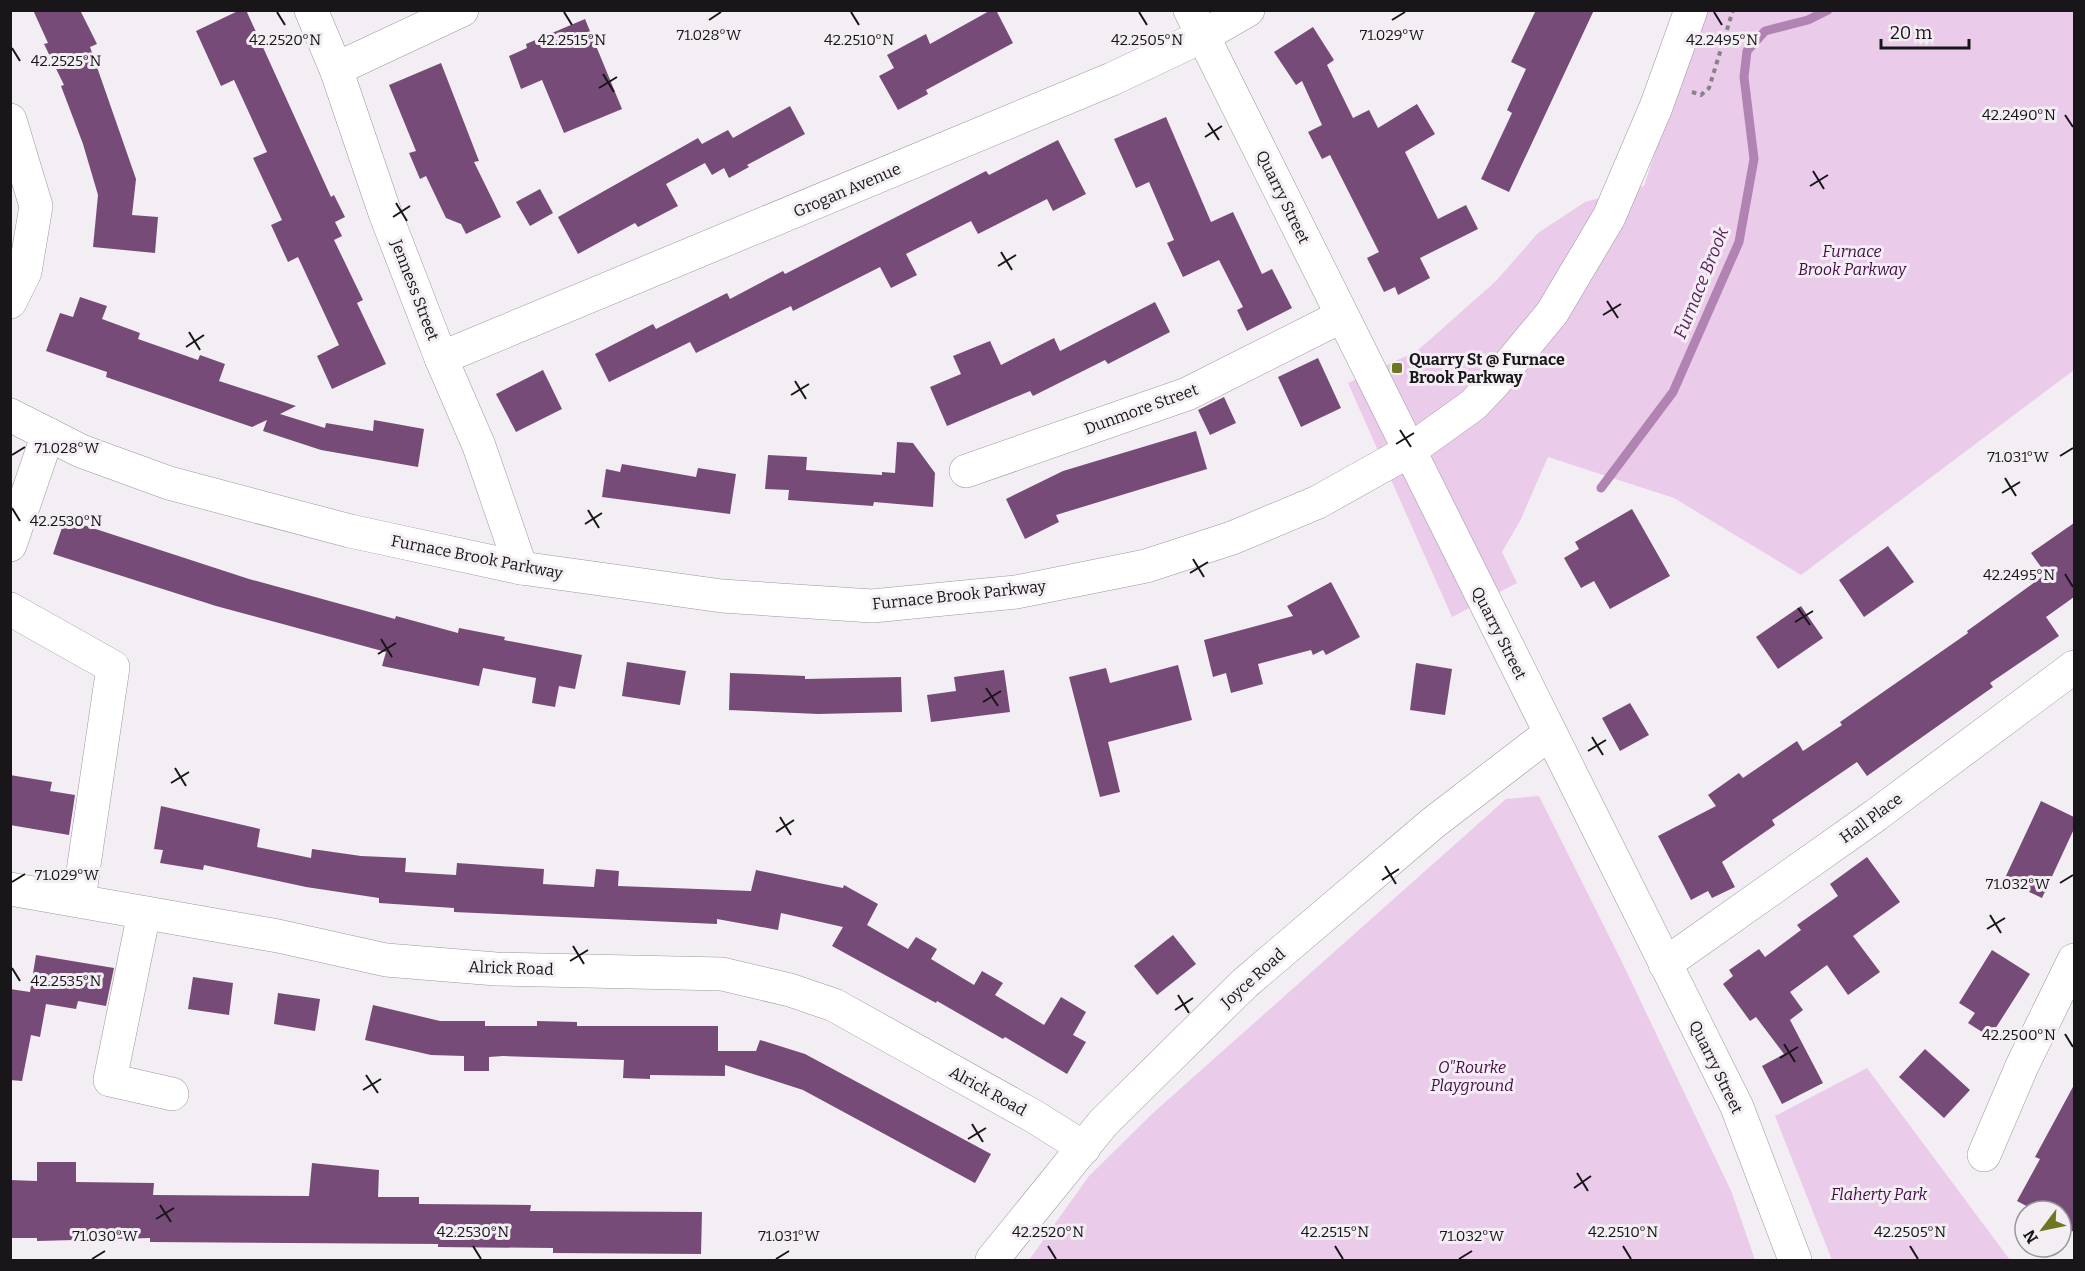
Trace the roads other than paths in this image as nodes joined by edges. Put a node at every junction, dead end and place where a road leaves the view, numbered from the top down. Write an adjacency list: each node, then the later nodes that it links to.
1 (311, 10): 6 (street, Jenness Street)
2 (462, 10): 6 (street)
3 (1248, 10): 5 (street, Grogan Avenue)
4 (1691, 10): 13 (street, Furnace Brook Parkway)
5 (1196, 23): 9 (street, Quarry Street); 10 (street, Grogan Avenue)
6 (336, 69): 10 (street, Jenness Street)
7 (10, 120): 8 (street)
8 (10, 302)
9 (1342, 316): 13 (street, Quarry Street); 14 (street, Dunmore Street)
10 (441, 358): 16 (street, Jenness Street)
11 (10, 415): 12 (street, Furnace Brook Parkway)
12 (48, 434): 15 (street); 16 (street, Furnace Brook Parkway)
13 (1409, 451): 16 (street, Furnace Brook Parkway); 19 (street, Quarry Street)
14 (966, 471)
15 (10, 545)
16 (521, 568)
17 (10, 609): 21 (street)
18 (2074, 667): 24 (street, Hall Place)
19 (1550, 733): 24 (street, Quarry Street); 26 (street, Joyce Road)
20 (10, 889): 21 (street, Alrick Road)
21 (79, 899): 22 (street, Alrick Road)
22 (144, 913): 25 (street); 26 (street, Alrick Road)
23 (2074, 960): 27 (street)
24 (1665, 964): 29 (street, Quarry Street)
25 (172, 1094)
26 (1084, 1148): 28 (street, Joyce Road)
27 (1984, 1155)
28 (992, 1260)
29 (1795, 1260)

